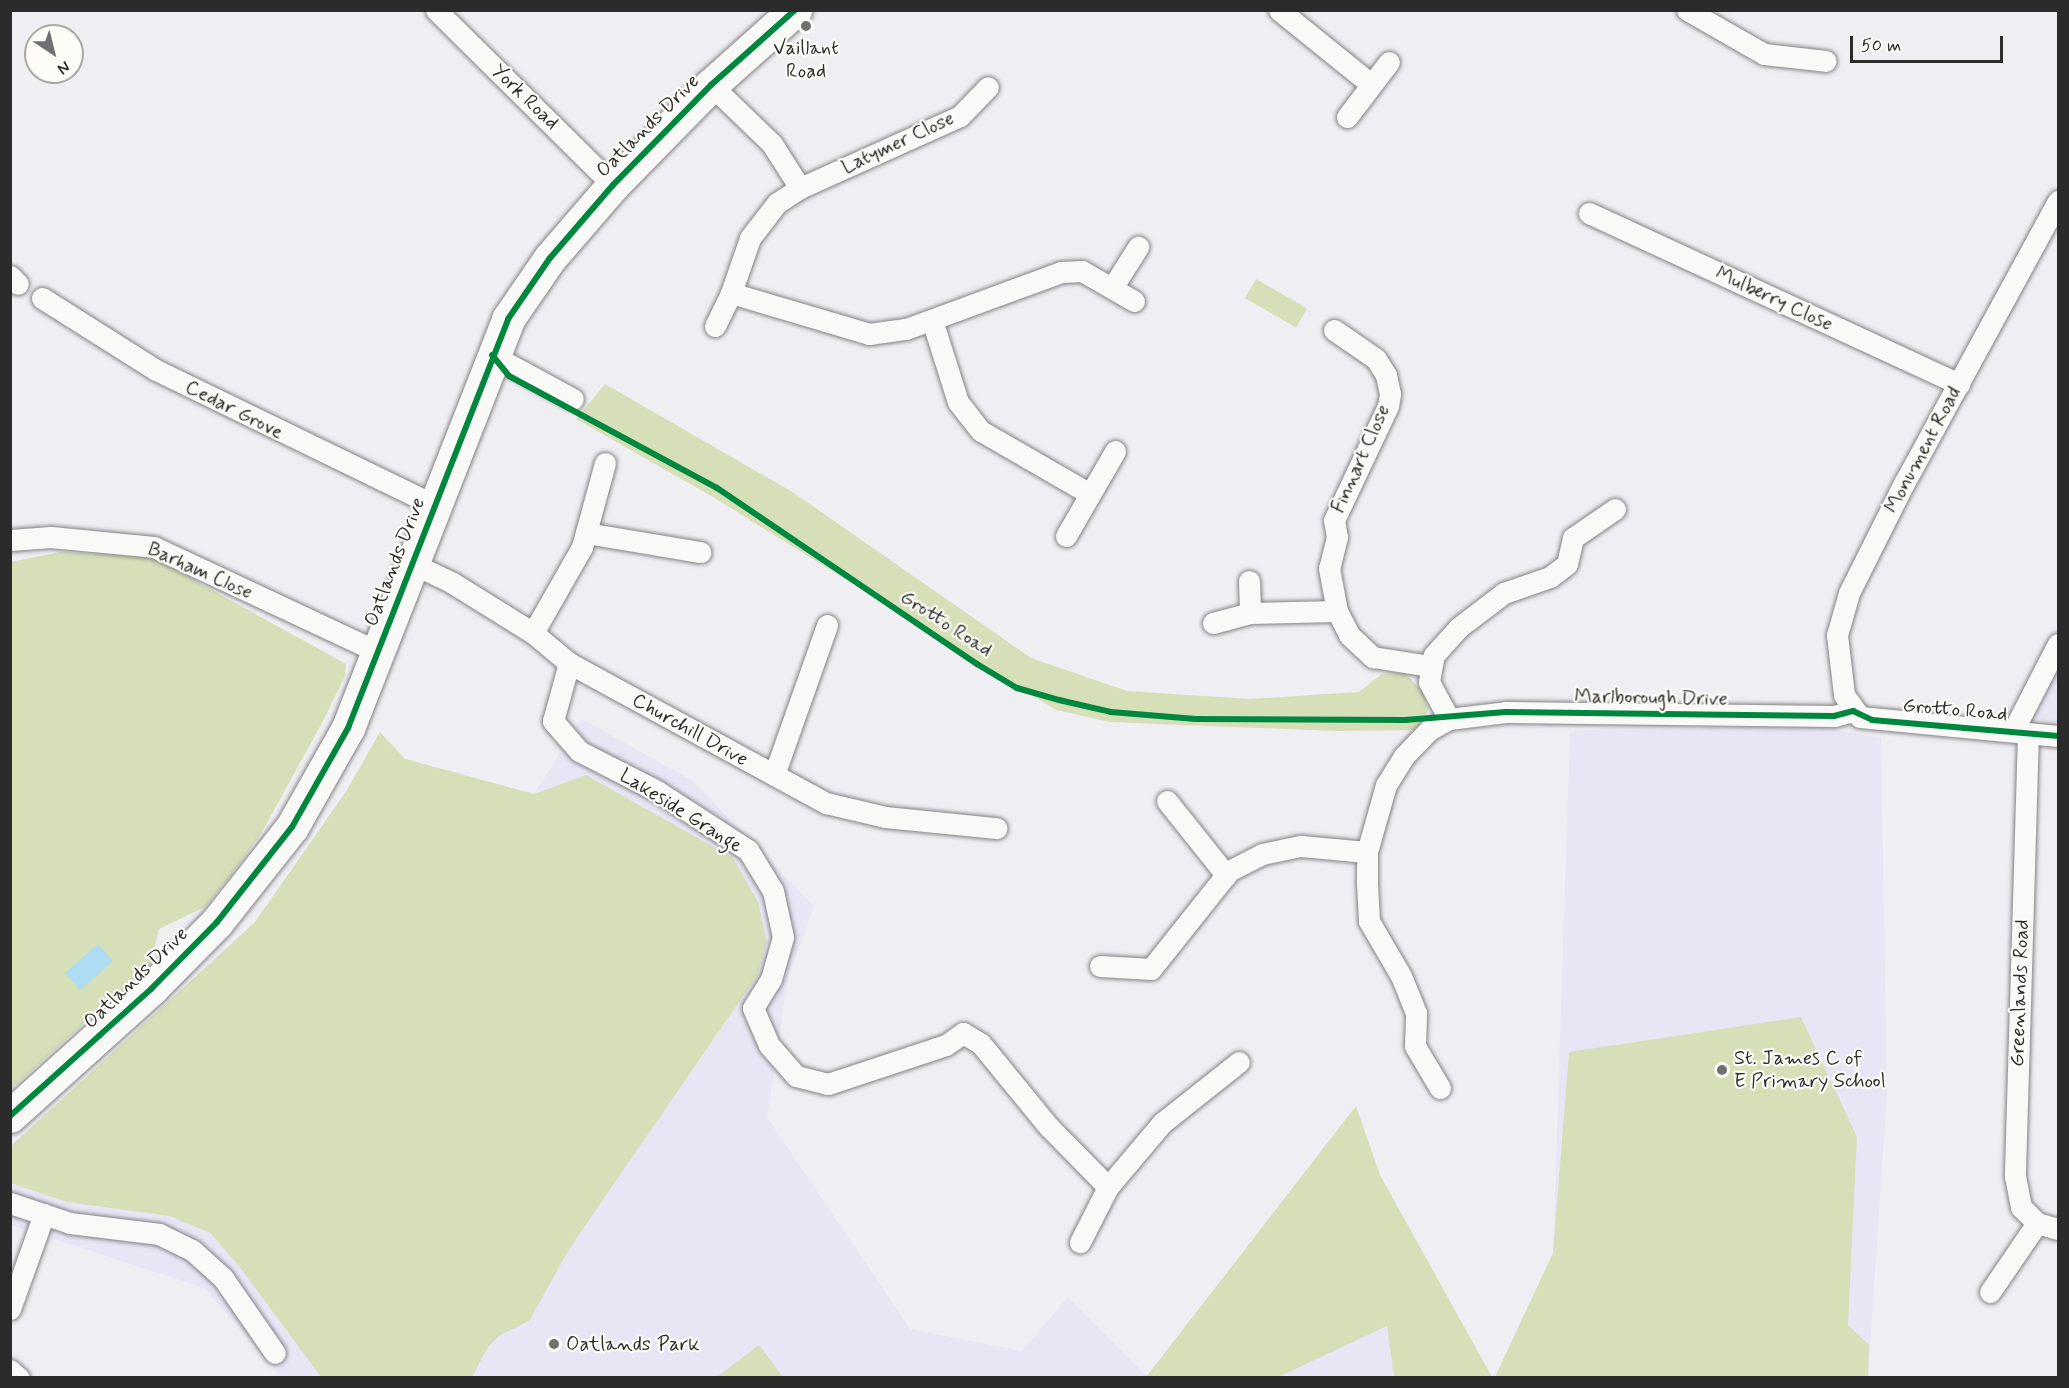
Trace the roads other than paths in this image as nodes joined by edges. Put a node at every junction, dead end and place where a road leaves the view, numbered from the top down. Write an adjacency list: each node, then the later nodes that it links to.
1 (436, 10): 11 (street, York Road)
2 (795, 10): 7 (main road, Oatlands Drive)
3 (1279, 10): 8 (street)
4 (1686, 10): 5 (street)
5 (1827, 61)
6 (1389, 62): 8 (street)
7 (711, 85): 11 (main road, Oatlands Drive); 12 (street)
8 (1372, 85): 10 (street)
9 (988, 87): 12 (street, Latymer Close)
10 (1347, 117)
11 (613, 185): 23 (main road, Oatlands Drive)
12 (800, 188): 17 (street)
13 (2058, 201): 24 (street, Monument Road)
14 (1589, 213): 24 (street, Mulberry Close)
15 (1138, 247): 16 (street)
16 (1112, 288): 19 (street); 20 (street)
17 (731, 293): 20 (street); 21 (street)
18 (42, 298): 29 (street, Cedar Grove)
19 (1134, 301)
20 (932, 320): 28 (street)
21 (715, 326)
22 (1334, 330): 37 (street, Finnart Close)
23 (492, 355): 25 (street); 29 (main road, Oatlands Drive)
24 (1959, 384): 46 (street, Monument Road)
25 (573, 399)
26 (1115, 451): 28 (street)
27 (605, 463): 31 (street)
28 (1090, 494): 32 (street)
29 (434, 505): 35 (main road, Oatlands Drive)
30 (1615, 509): 45 (street)
31 (586, 533): 34 (street); 41 (street)
32 (1066, 536)
33 (10, 540): 43 (street, Barham Close)
34 (700, 552)
35 (411, 563): 41 (street, Churchill Drive); 43 (main road, Oatlands Drive)
36 (1249, 581): 38 (street)
37 (1337, 611): 38 (street); 45 (street, Finnart Close)
38 (1250, 613): 39 (street)
39 (1213, 623)
40 (827, 625): 50 (street)
41 (533, 633): 44 (street, Churchill Drive)
42 (2058, 644): 48 (street)
43 (378, 652): 58 (main road, Oatlands Drive)
44 (569, 663): 50 (street, Churchill Drive); 59 (street, Lakeside Grange)
45 (1430, 666): 47 (street)
46 (1853, 711): 47 (street, Marlborough Drive); 48 (street, Grotto Road)
47 (1449, 719): 53 (street, Marlborough Drive)
48 (2020, 732): 49 (street, Grotto Road); 62 (street, Greenlands Road)
49 (2058, 736)
50 (774, 775): 52 (street, Churchill Drive)
51 (1167, 801): 54 (street)
52 (996, 828)
53 (1367, 852): 54 (street); 57 (street, Marlborough Drive)
54 (1226, 875): 55 (street)
55 (1101, 966)
56 (1239, 1062): 59 (street)
57 (1440, 1088)
58 (10, 1116)
59 (1108, 1187): 64 (street)
60 (10, 1203): 61 (street)
61 (44, 1214): 66 (street); 67 (street)
62 (2037, 1223): 63 (street); 65 (street)
63 (2058, 1229)
64 (1080, 1242)
65 (1990, 1292)
66 (10, 1309)
67 (275, 1353)
68 (10, 1370): 69 (street)
69 (19, 1377)

